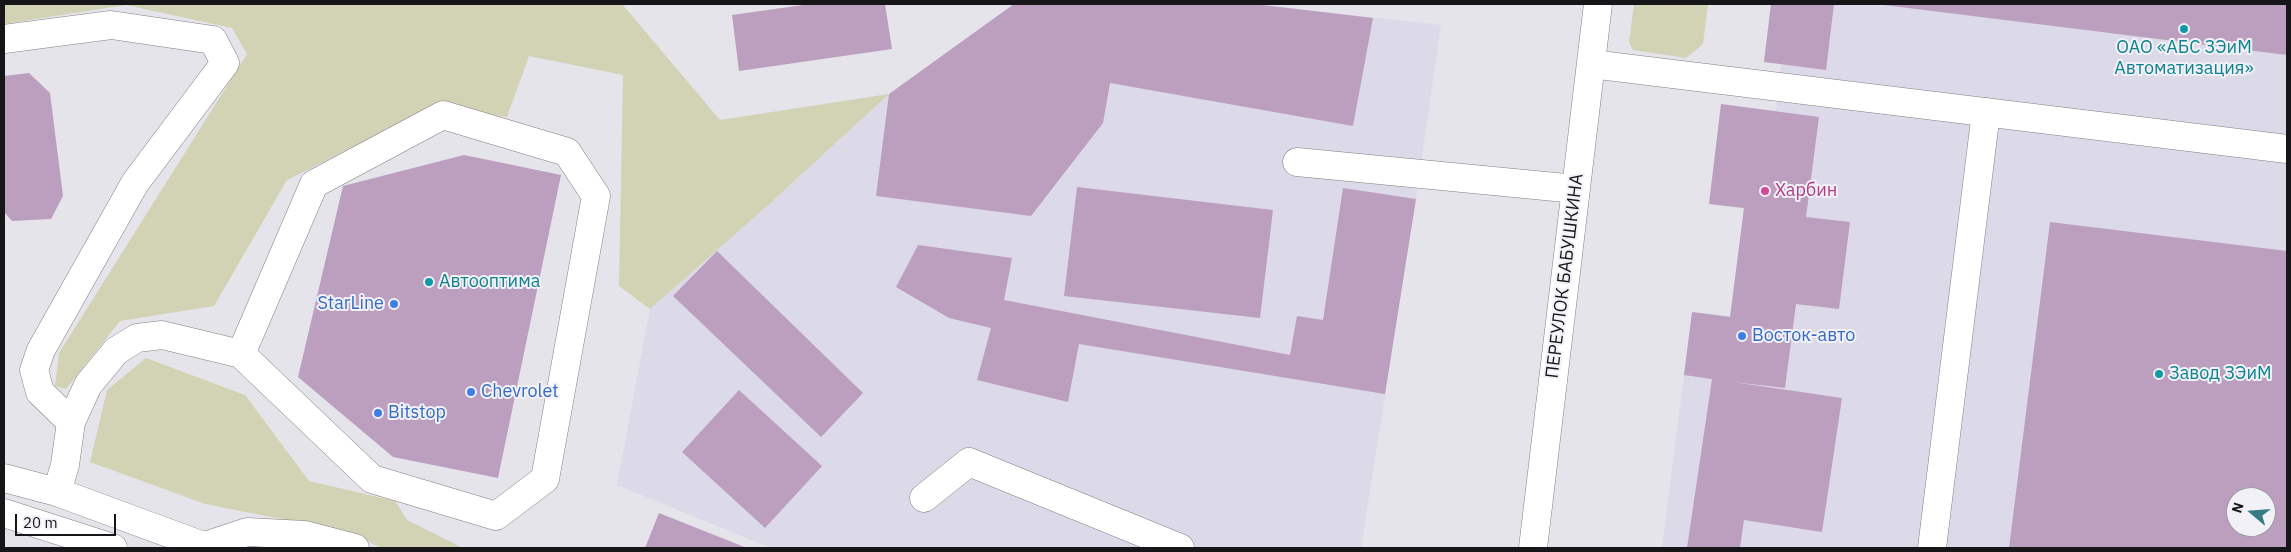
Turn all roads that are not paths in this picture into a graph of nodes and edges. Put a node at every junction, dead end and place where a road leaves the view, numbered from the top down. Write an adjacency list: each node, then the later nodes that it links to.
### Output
1 (1598, 4): 3 (main road, ПЕРЕУЛОК БАБУШКИНА)
2 (4, 39): 9 (main road)
3 (1591, 64): 4 (main road); 7 (main road, ПЕРЕУЛОК БАБУШКИНА)
4 (1986, 112): 5 (main road); 19 (main road)
5 (2287, 149)
6 (1297, 162): 7 (main road)
7 (1576, 189): 18 (main road, ПЕРЕУЛОК БАБУШКИНА)
8 (241, 354): 8 (main road); 9 (main road)
9 (71, 422): 11 (main road)
10 (4, 478): 11 (main road)
11 (58, 492): 14 (main road)
12 (924, 498): 17 (main road)
13 (4, 513): 15 (main road)
14 (207, 547): 16 (main road)
15 (113, 548)
16 (355, 548)
17 (1180, 548)
18 (1533, 548)
19 (1932, 548)

